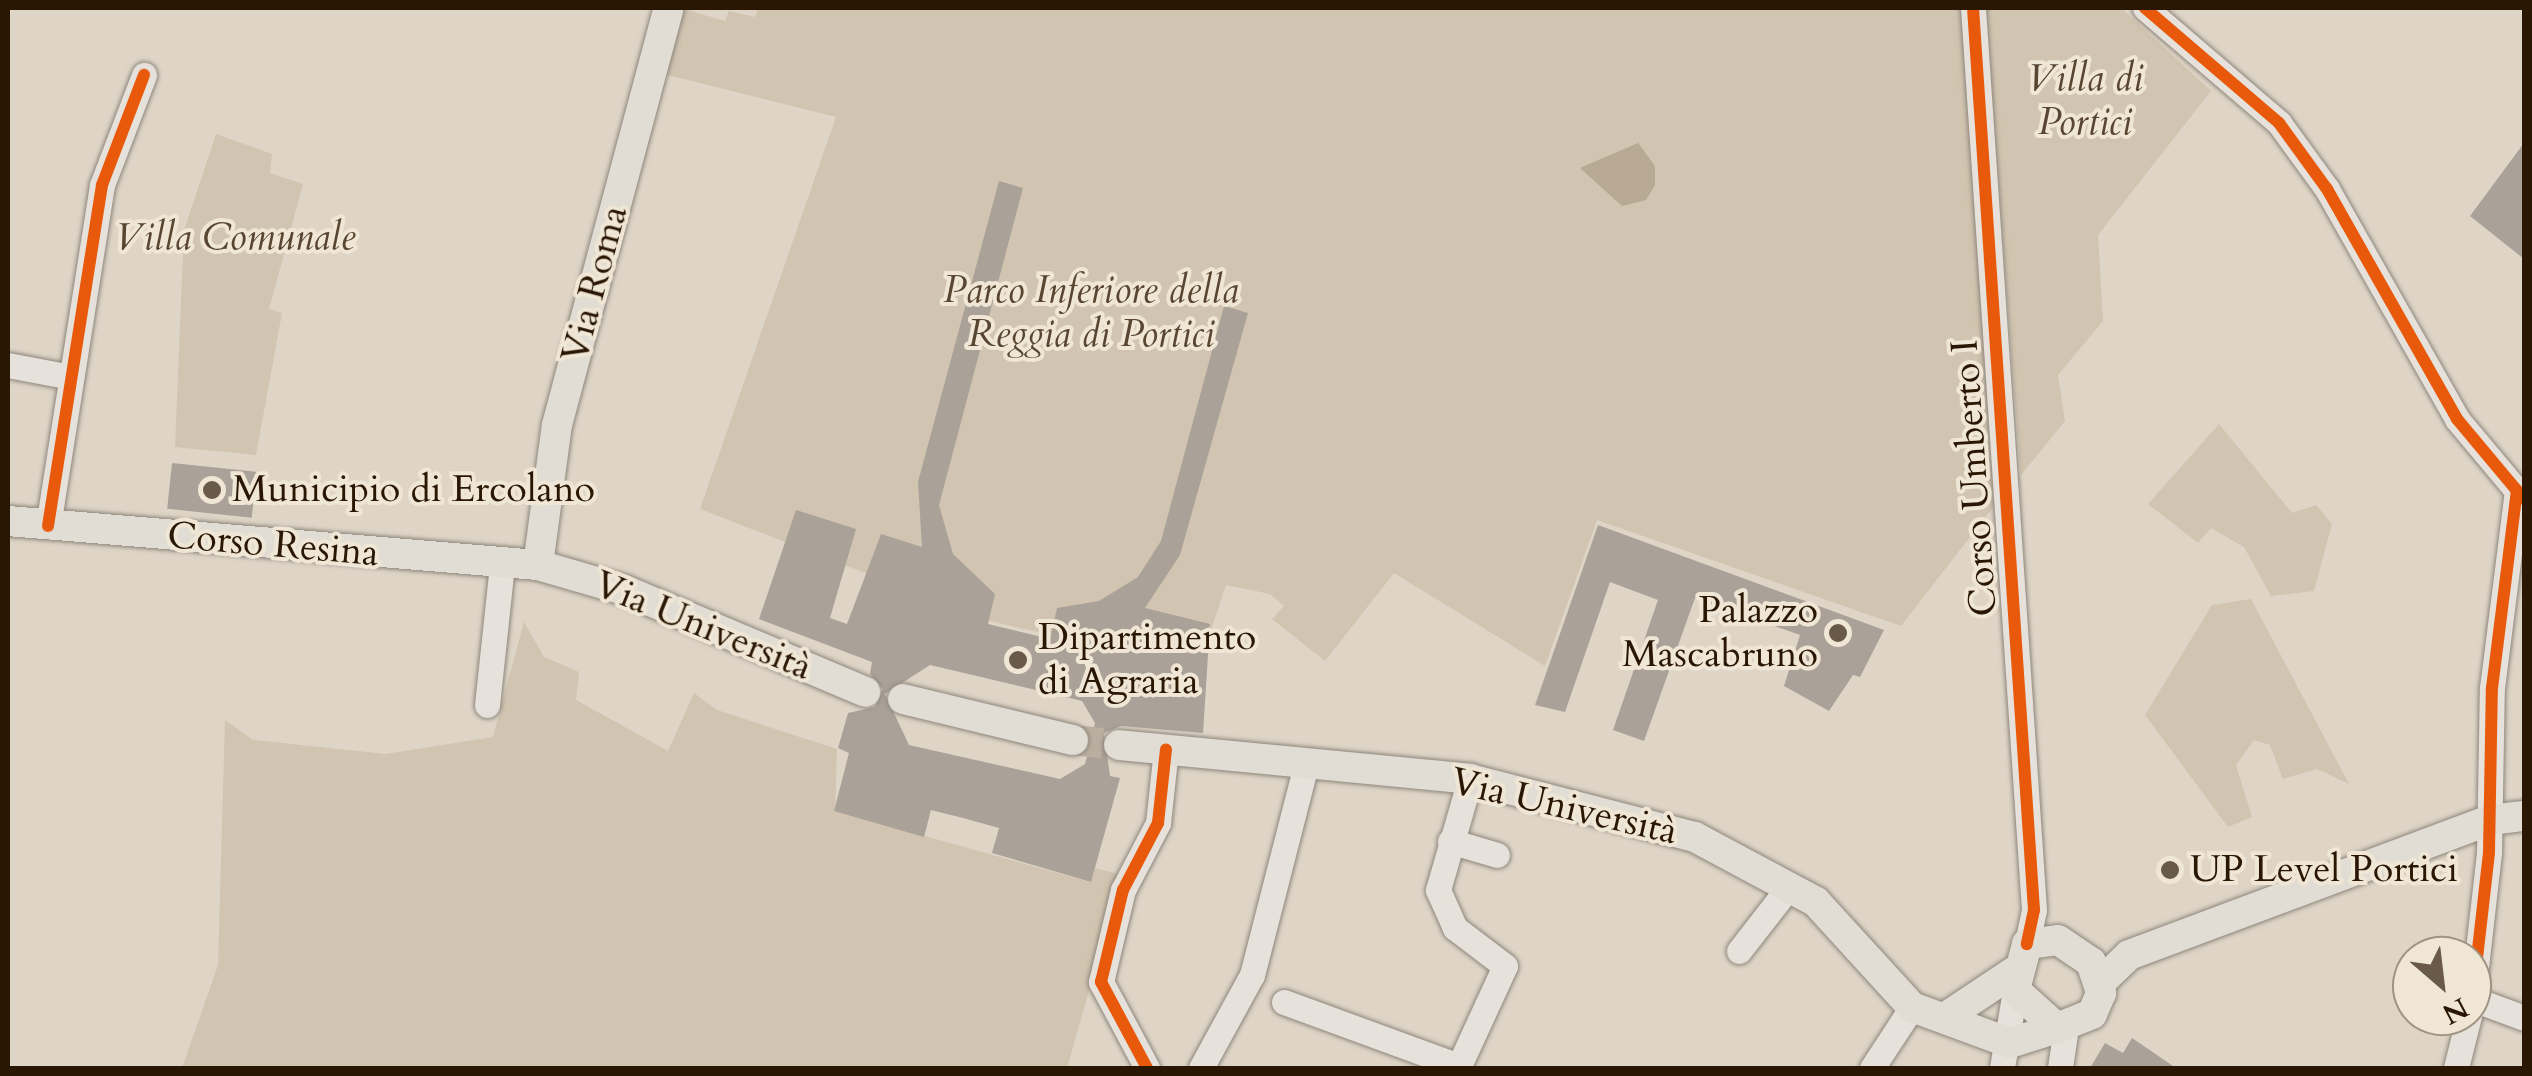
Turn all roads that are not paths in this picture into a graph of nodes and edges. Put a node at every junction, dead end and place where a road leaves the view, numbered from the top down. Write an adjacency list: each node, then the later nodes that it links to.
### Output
1 (670, 8): 11 (main road, Via Roma)
2 (1973, 8): 29 (street, Corso Umberto I)
3 (2145, 8): 7 (street)
4 (144, 75): 6 (street)
5 (8, 365): 6 (street)
6 (71, 377): 9 (street)
7 (2521, 495): 21 (street)
8 (8, 521): 9 (main road, Corso Resina)
9 (48, 526): 10 (main road, Corso Resina)
10 (502, 565): 11 (main road, Corso Resina); 14 (street)
11 (538, 565): 12 (main road, Via Università)
12 (865, 692)
13 (903, 699): 15 (main road)
14 (487, 705)
15 (1073, 740)
16 (1119, 745): 17 (main road, Via Università)
17 (1166, 748): 18 (main road, Via Università); 40 (street)
18 (1306, 764): 19 (main road, Via Università); 41 (street)
19 (1470, 779): 22 (street); 24 (main road, Via Università)
20 (2524, 816): 21 (main road)
21 (2490, 820): 25 (street); 28 (main road)
22 (1450, 840): 23 (street); 39 (street)
23 (1496, 855)
24 (1788, 888): 26 (street); 32 (main road, Via Università)
25 (2478, 936)
26 (1739, 951)
27 (2085, 955): 28 (main road); 29 (main road); 30 (main road)
28 (2129, 956): 30 (main road)
29 (2027, 961): 34 (main road); 36 (main road); 38 (street, Corso Umberto I)
30 (2100, 983): 36 (main road)
31 (1284, 1002): 39 (street)
32 (1912, 1006): 34 (main road); 42 (street)
33 (2492, 1007): 35 (street)
34 (1949, 1015): 38 (main road)
35 (2524, 1018)
36 (2062, 1028): 38 (main road); 43 (street)
37 (2464, 1036): 44 (street)
38 (2006, 1056)
39 (1458, 1067)
40 (1147, 1068)
41 (1201, 1068)
42 (1872, 1068)
43 (2060, 1068)
44 (2456, 1068)

